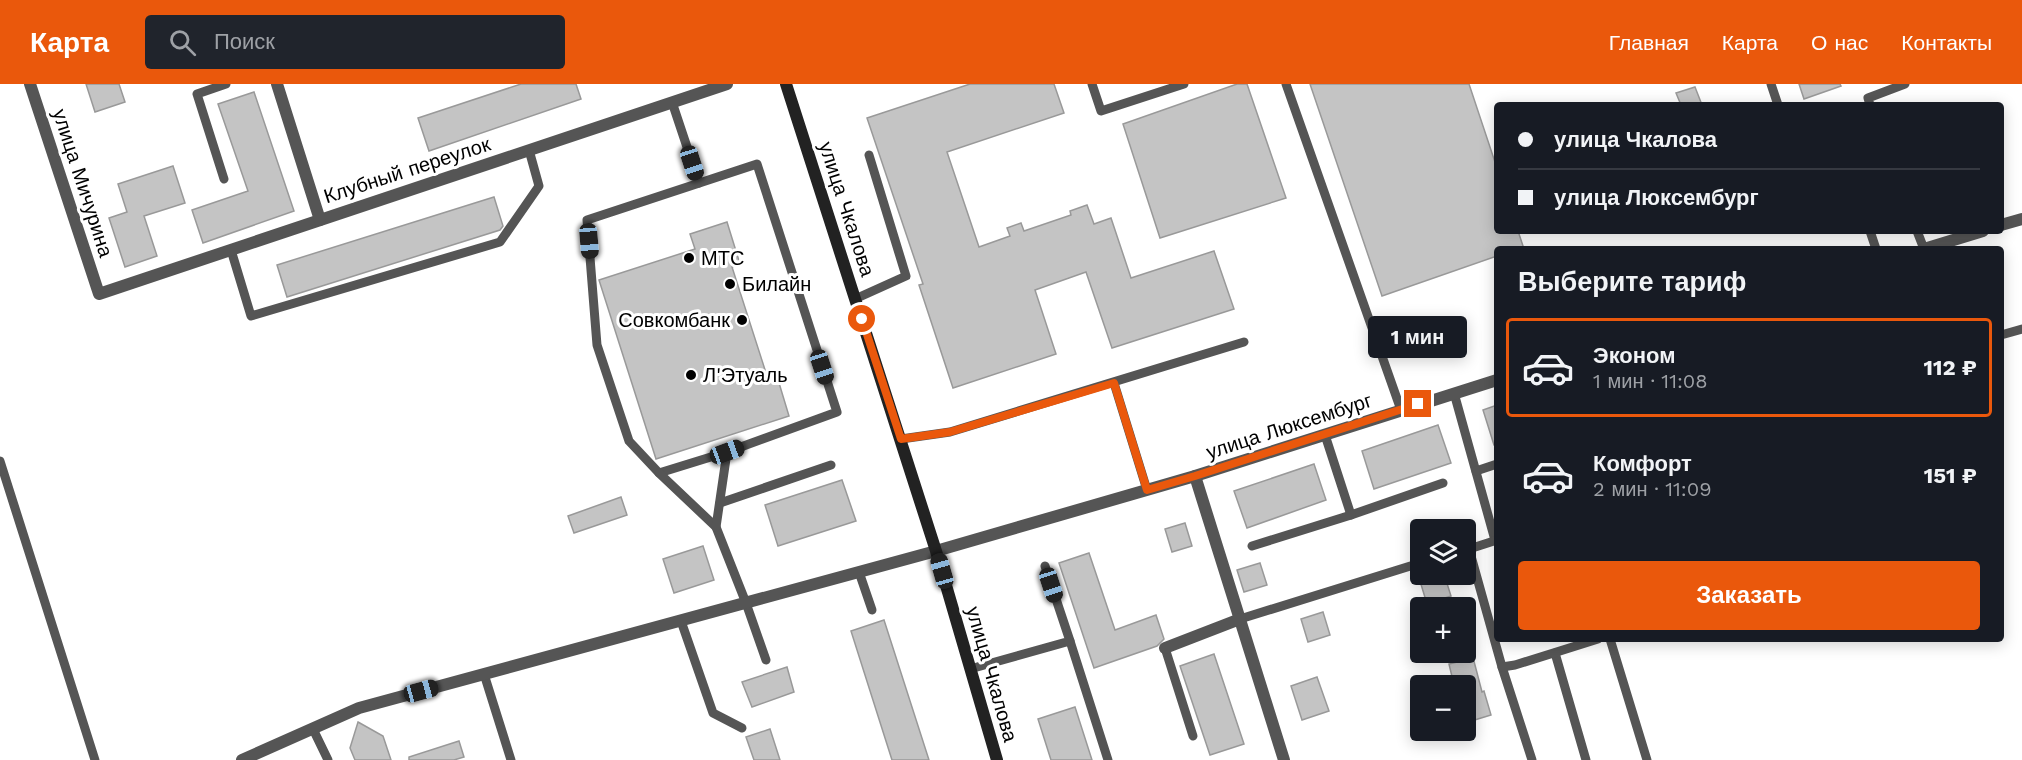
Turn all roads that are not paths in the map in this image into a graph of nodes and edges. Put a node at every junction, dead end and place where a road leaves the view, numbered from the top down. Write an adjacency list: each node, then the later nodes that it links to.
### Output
1 (30, 84): 24 (street, улица Мичурина)
2 (226, 84): 16 (lane)
3 (277, 84): 19 (street)
4 (727, 84): 11 (street, Клубный переулок)
5 (786, 84): 25 (street, улица Чкалова)
6 (1092, 84): 7 (lane)
7 (1184, 84)
8 (1286, 84): 32 (lane)
9 (1771, 84): 12 (lane)
10 (1905, 84): 13 (lane)
11 (672, 102): 14 (street, Клубный переулок); 17 (lane)
12 (1777, 102)
13 (1869, 102)
14 (529, 150): 19 (street, Клубный переулок); 23 (lane)
15 (869, 155): 25 (lane)
16 (224, 179)
17 (699, 183): 35 (lane); 40 (lane)
18 (2022, 219): 20 (street)
19 (320, 220): 23 (street, Клубный переулок)
20 (2004, 224)
21 (1973, 234): 22 (street)
22 (1934, 246)
23 (231, 249): 24 (street, Клубный переулок)
24 (99, 294)
25 (855, 299): 34 (street, улица Чкалова)
26 (2022, 329): 27 (lane)
27 (2004, 334)
28 (1244, 342): 30 (lane)
29 (1494, 381): 31 (street, улица Люксембург)
30 (1114, 383): 34 (lane); 43 (lane)
31 (1454, 393): 32 (street, улица Люксембург); 39 (lane)
32 (1401, 410): 33 (street, улица Люксембург)
33 (1324, 435): 41 (street, улица Люксембург); 45 (lane)
34 (901, 439): 51 (street, улица Чкалова)
35 (727, 452): 40 (lane); 44 (lane)
36 (0, 461): 74 (lane)
37 (831, 465): 44 (lane)
38 (1494, 465): 39 (lane)
39 (1476, 471): 47 (lane)
40 (659, 473): 46 (lane)
41 (1195, 476): 43 (street, улица Люксембург); 58 (street, улица Люксембург)
42 (1443, 483): 45 (lane)
43 (1147, 490): 51 (street, улица Люксембург)
44 (720, 503): 46 (lane)
45 (1351, 515): 49 (lane)
46 (716, 526): 56 (lane)
47 (1494, 533)
48 (1494, 541): 50 (lane)
49 (1252, 546)
50 (1476, 546)
51 (936, 551): 54 (street, улица Люксембург); 69 (street, улица Чкалова)
52 (1045, 566): 61 (lane)
53 (1410, 566): 58 (lane)
54 (859, 572): 56 (street, улица Люксембург); 57 (lane)
55 (1476, 579): 60 (lane)
56 (746, 603): 59 (street, улица Люксембург); 67 (lane)
57 (873, 610)
58 (1240, 619): 65 (street); 80 (street, улица Люксембург)
59 (681, 621): 70 (street, улица Люксембург); 71 (lane)
60 (1494, 640)
61 (1070, 641): 69 (lane); 79 (lane)
62 (1495, 642): 68 (lane)
63 (1588, 642): 66 (lane)
64 (1611, 642): 83 (lane)
65 (1165, 648): 73 (lane)
66 (1555, 652): 68 (lane); 82 (lane)
67 (766, 660)
68 (1502, 667): 81 (lane)
69 (970, 669): 78 (street, улица Чкалова)
70 (484, 674): 72 (street, улица Люксембург); 77 (lane)
71 (742, 728)
72 (313, 729): 75 (street, улица Люксембург); 76 (lane)
73 (1193, 736)
74 (95, 760)
75 (242, 760)
76 (328, 760)
77 (511, 760)
78 (997, 760)
79 (1108, 760)
80 (1284, 760)
81 (1532, 760)
82 (1586, 760)
83 (1647, 760)

